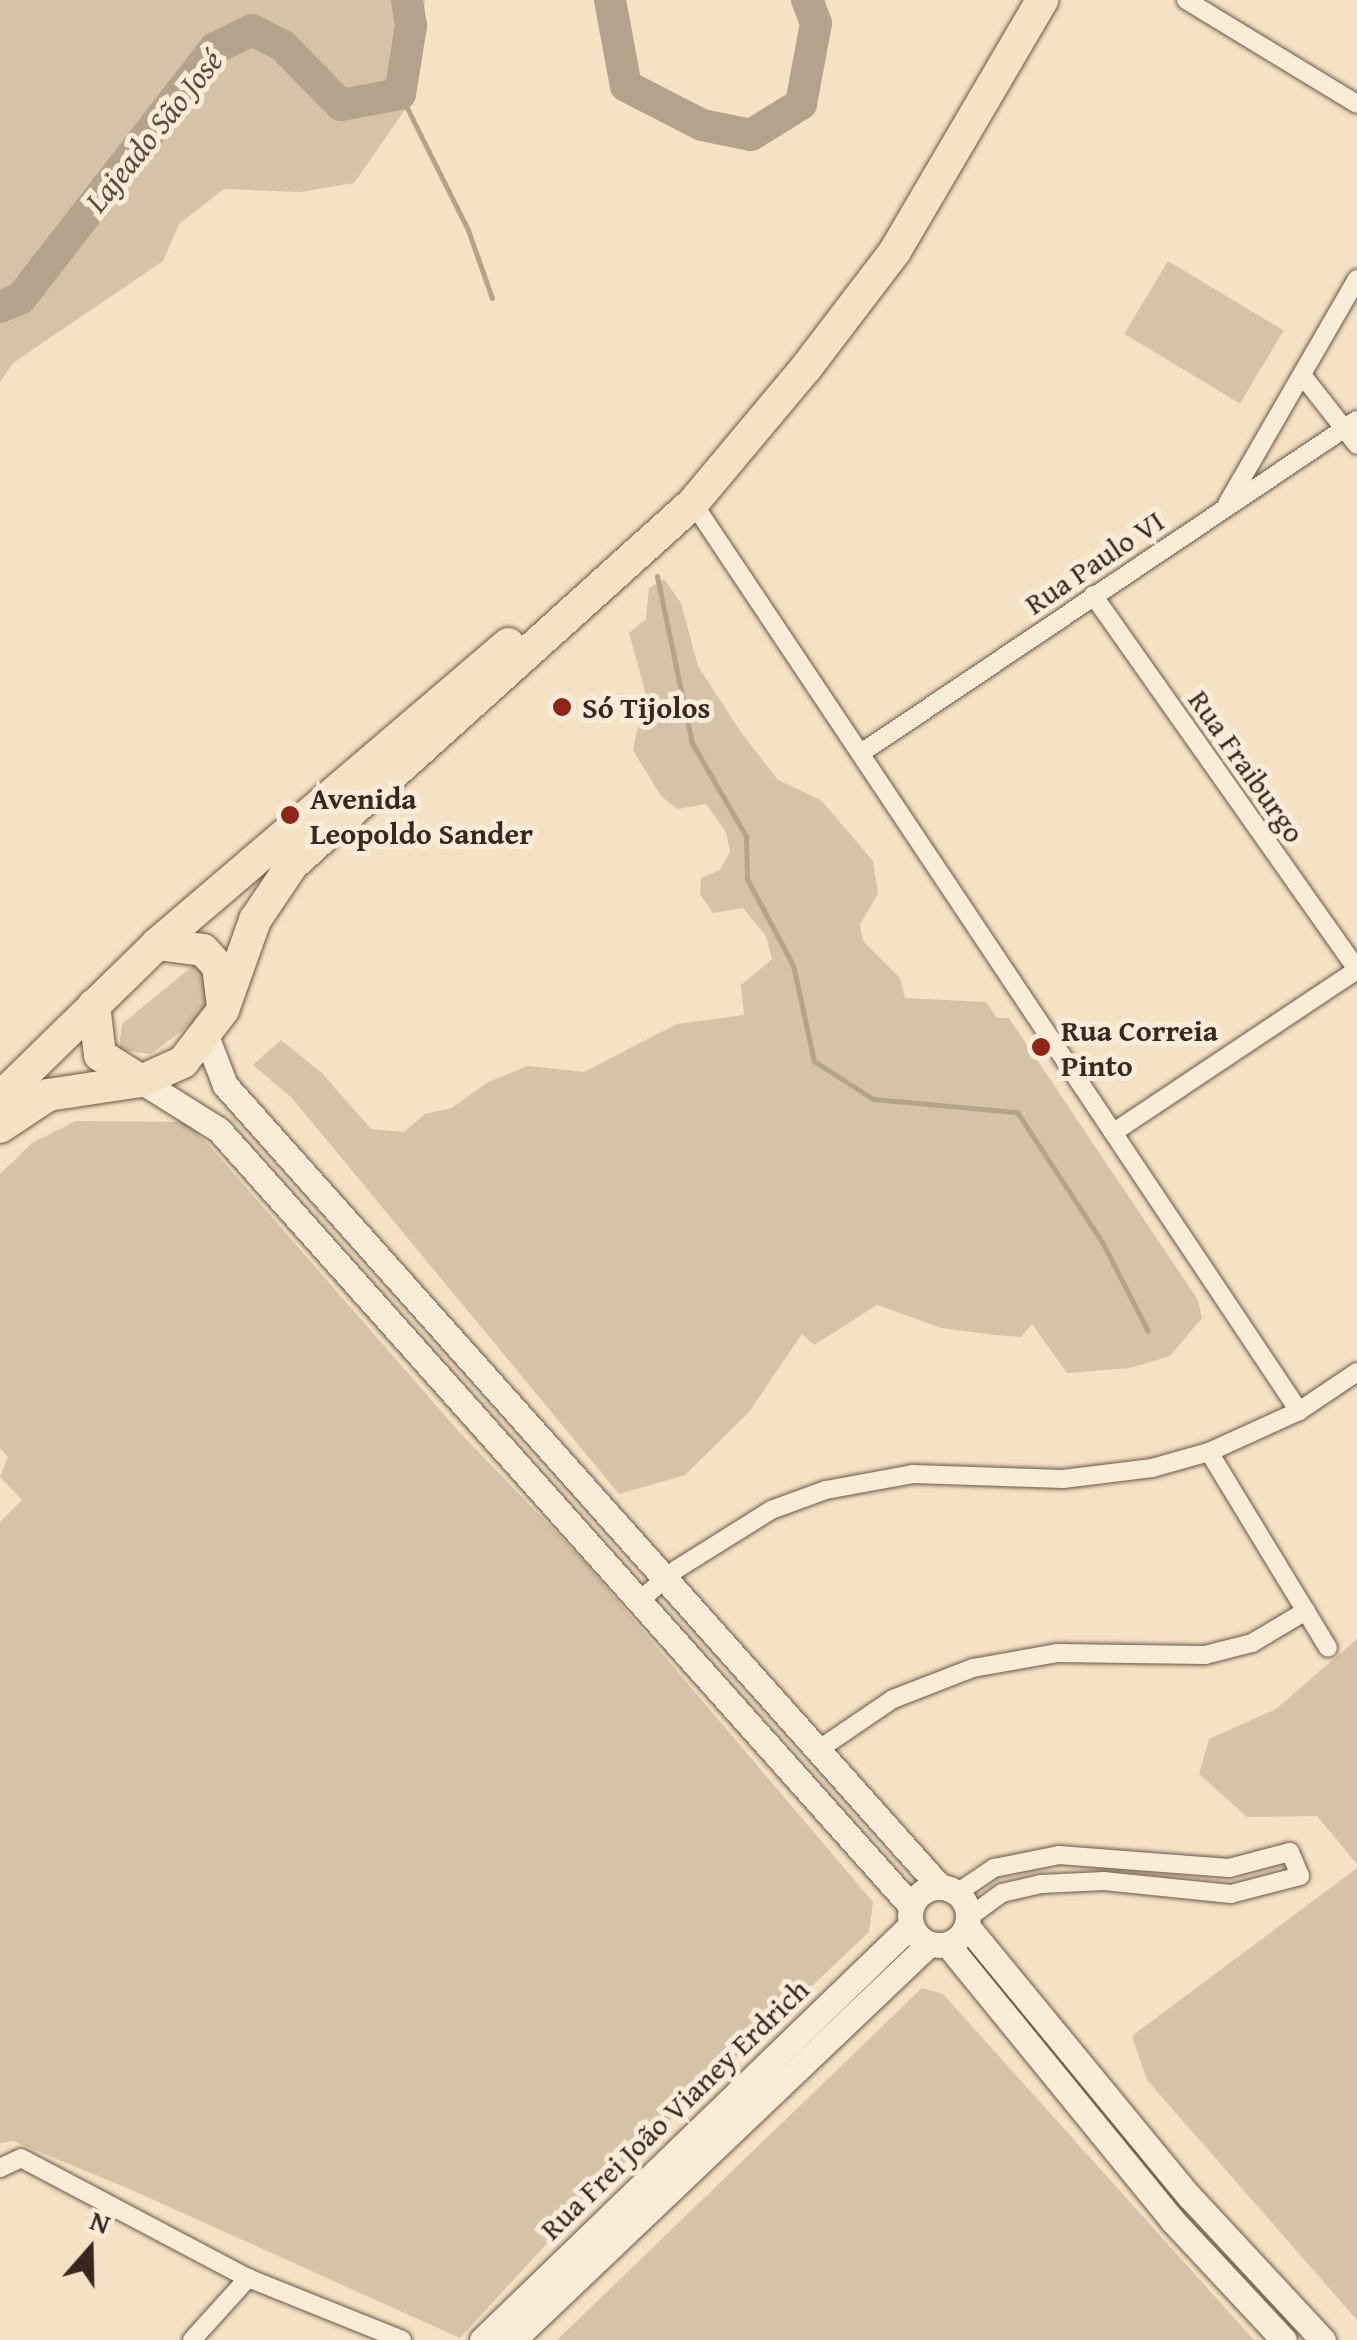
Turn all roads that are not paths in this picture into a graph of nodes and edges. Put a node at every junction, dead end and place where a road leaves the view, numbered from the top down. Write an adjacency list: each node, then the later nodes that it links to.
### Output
1 (1022, 0): 13 (highway)
2 (1042, 0): 9 (highway)
3 (1186, 0): 4 (street)
4 (1357, 104)
5 (1357, 279): 6 (street)
6 (1302, 375): 7 (street); 10 (street)
7 (1351, 424): 8 (street); 10 (street, Rua Paulo VI)
8 (1357, 445)
9 (693, 503): 12 (street); 16 (highway)
10 (1224, 508): 11 (street, Rua Paulo VI)
11 (1093, 595): 12 (street, Rua Paulo VI); 14 (street, Rua Fraiburgo)
12 (864, 751): 20 (street)
13 (157, 944): 15 (highway); 16 (highway)
14 (1357, 969): 20 (street)
15 (94, 1005): 17 (highway); 18 (highway)
16 (214, 1023): 17 (highway); 24 (street)
17 (141, 1082): 19 (highway); 25 (street)
18 (0, 1098)
19 (0, 1127)
20 (1114, 1132): 22 (street)
21 (1357, 1372): 22 (street)
22 (1299, 1411): 23 (street)
23 (1209, 1452): 24 (street); 26 (street)
24 (663, 1580): 25 (street); 28 (street)
25 (640, 1600): 30 (street)
26 (1306, 1611): 27 (street); 28 (street)
27 (1328, 1648)
28 (815, 1752): 29 (street)
29 (949, 1890): 30 (street, Rua Frei João Vianey Erdrich); 31 (street); 31 (street)
30 (911, 1916): 32 (street); 37 (street, Rua Frei João Vianey Erdrich)
31 (968, 1922): 32 (street, Rua Frei João Vianey Erdrich); 40 (street)
32 (938, 1944): 38 (street, Rua Frei João Vianey Erdrich); 39 (street)
33 (0, 2168): 34 (street)
34 (248, 2278): 35 (street); 36 (street)
35 (192, 2340)
36 (402, 2340)
37 (482, 2340)
38 (514, 2340)
39 (1284, 2340)
40 (1323, 2340)

